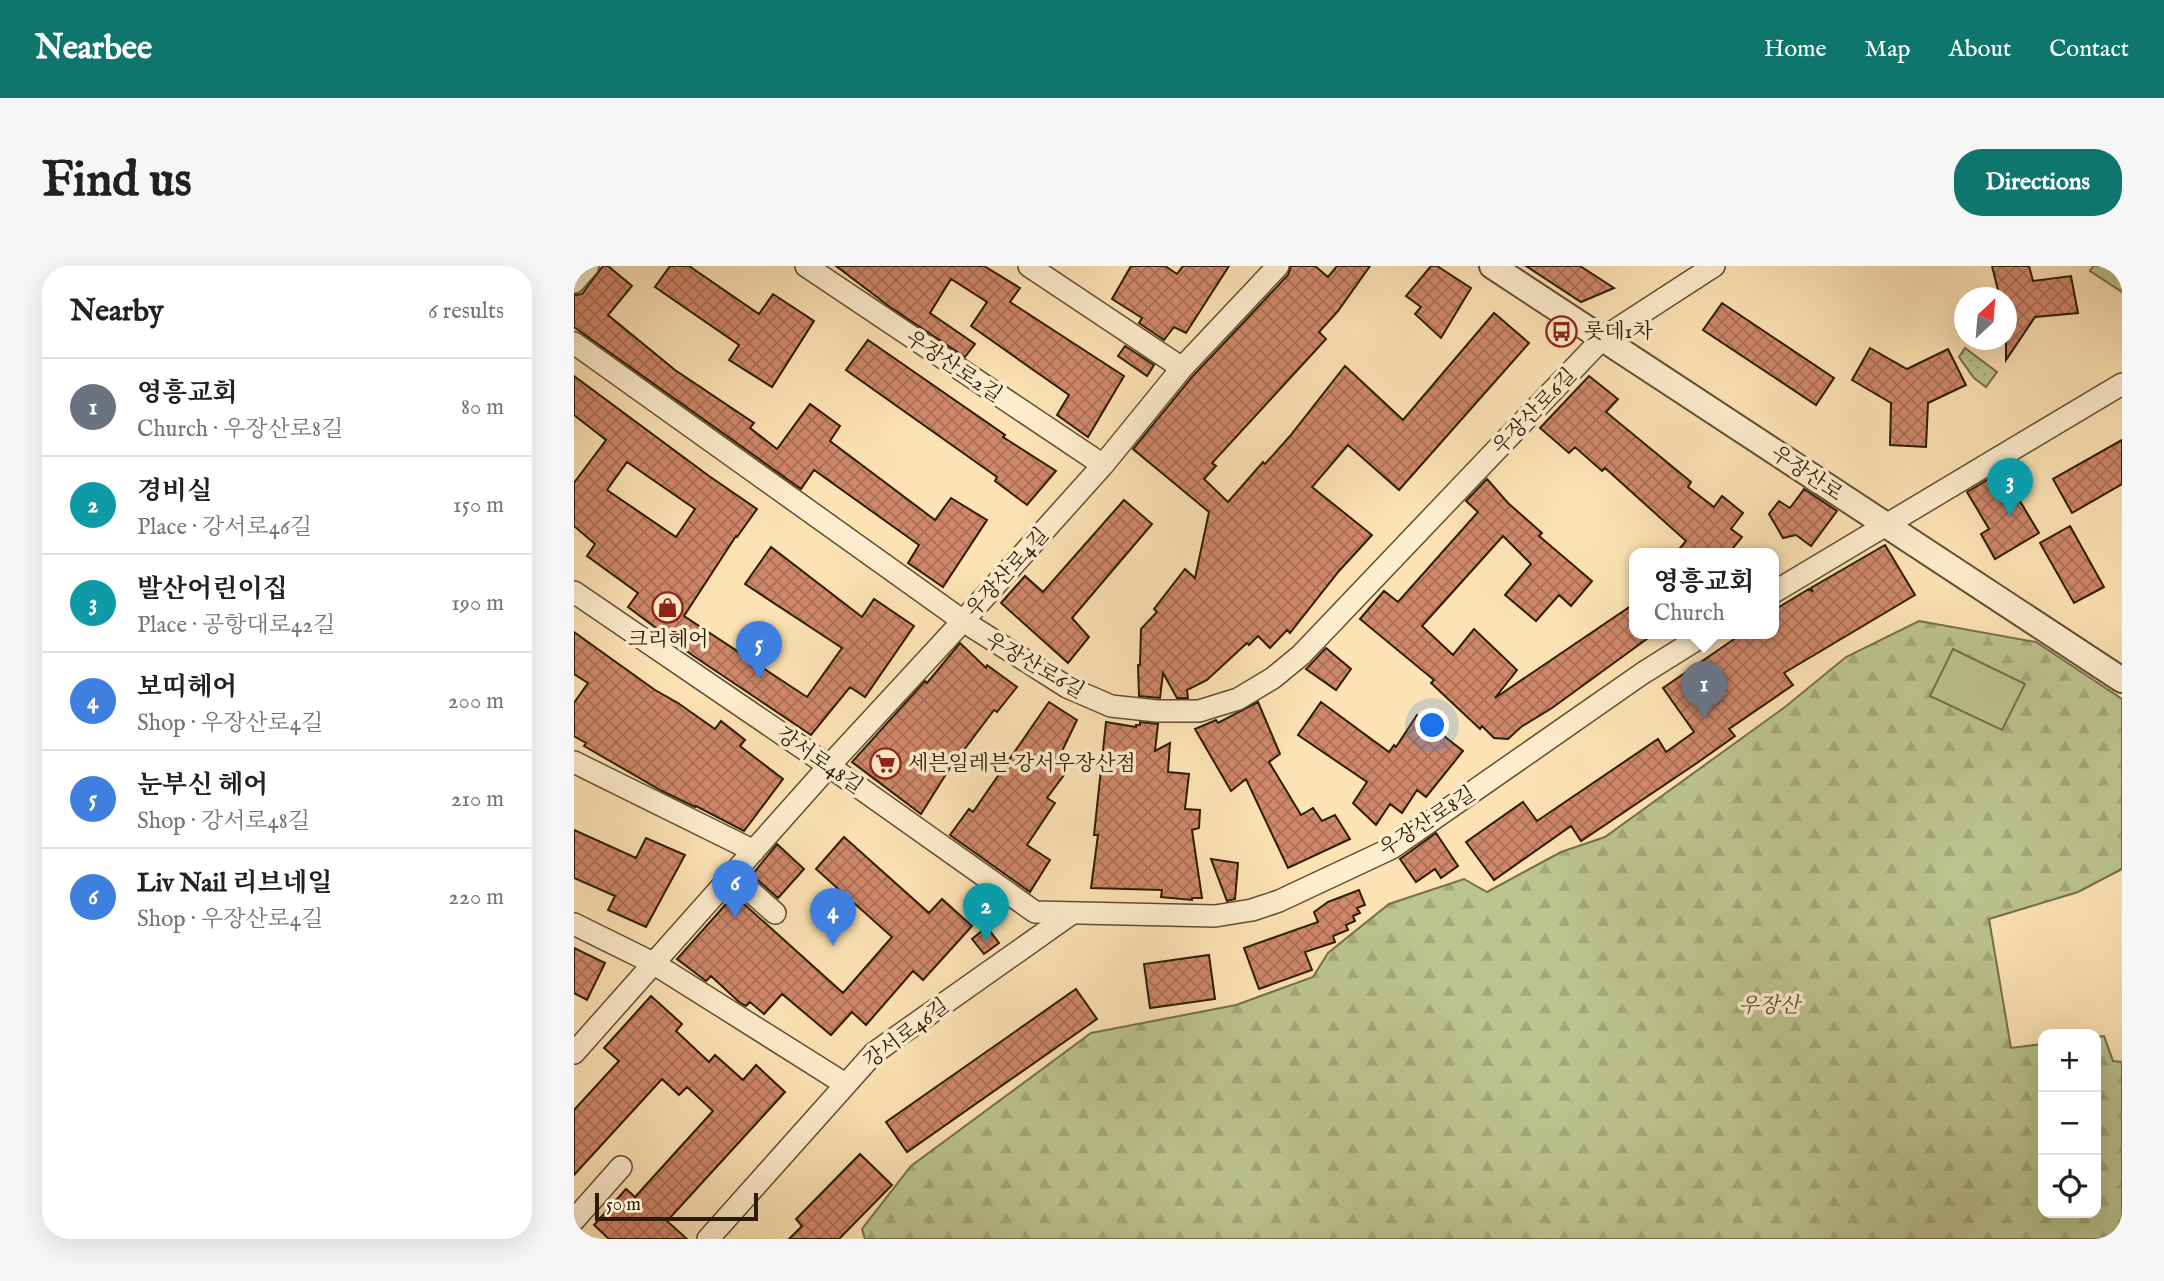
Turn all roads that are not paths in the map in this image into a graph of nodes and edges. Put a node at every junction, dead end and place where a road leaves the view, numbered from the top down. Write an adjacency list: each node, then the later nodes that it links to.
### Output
1 (588, 266): 7 (street)
2 (806, 266): 12 (street, 우장산로2길)
3 (1030, 266): 10 (street)
4 (1278, 266): 10 (street, 우장산로4길)
5 (1492, 266): 8 (street, 우장산로)
6 (1714, 266): 8 (street, 우장산로6길)
7 (574, 282)
8 (1603, 338): 13 (street, 우장산로); 16 (street, 우장산로6길)
9 (574, 343): 16 (street, 우장산로6길)
10 (1182, 368): 12 (street, 우장산로4길)
11 (2122, 384): 13 (street)
12 (1103, 465): 16 (street, 우장산로4길)
13 (1885, 525): 14 (street); 18 (street, 우장산로)
14 (1779, 589)
15 (574, 592): 20 (street, 강서로48길)
16 (963, 621): 20 (street, 우장산로4길)
17 (1697, 639): 24 (street, 우장산로8길)
18 (2122, 680)
19 (574, 762): 21 (street)
20 (829, 766): 21 (street, 우장산로4길); 24 (street, 강서로48길)
21 (754, 851): 22 (street, 우장산로4길)
22 (732, 875): 23 (street); 26 (street, 우장산로4길)
23 (775, 913)
24 (1071, 914): 28 (street, 강서로46길)
25 (574, 924): 26 (street)
26 (653, 963): 27 (street, 우장산로4길); 28 (street)
27 (574, 1052)
28 (845, 1084): 31 (street, 강서로46길)
29 (621, 1167): 30 (street)
30 (574, 1220)
31 (708, 1239)

